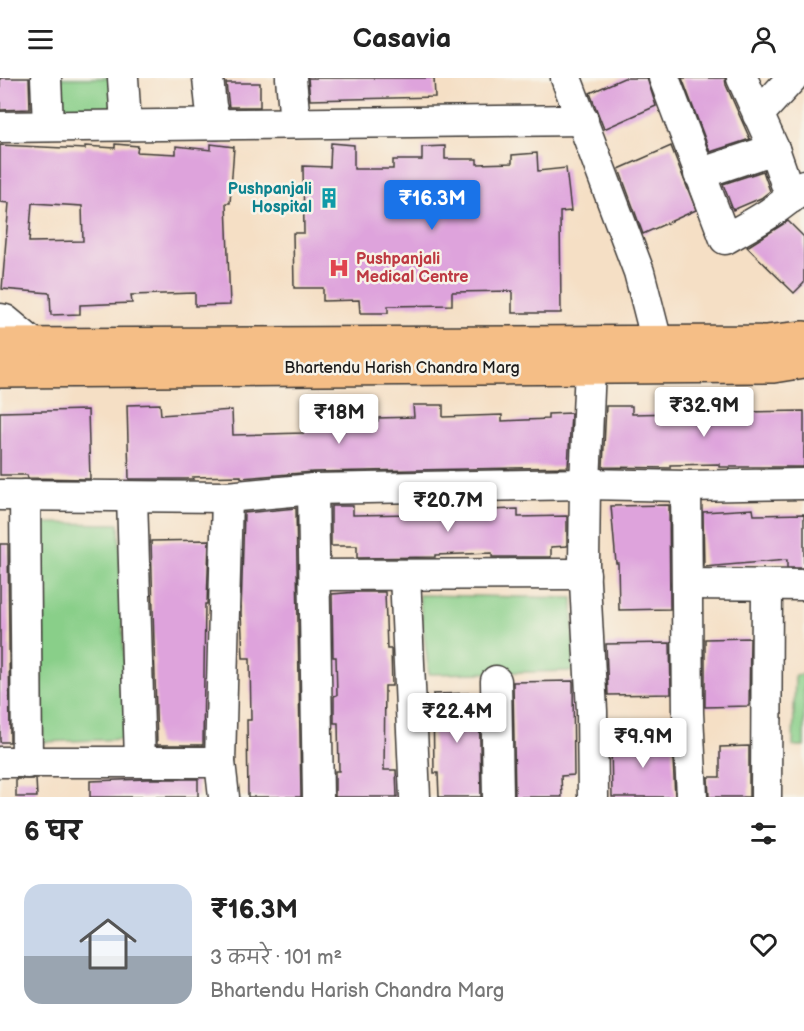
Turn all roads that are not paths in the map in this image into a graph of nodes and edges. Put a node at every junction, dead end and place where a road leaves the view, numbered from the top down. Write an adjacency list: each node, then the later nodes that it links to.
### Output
1 (46, 78): 14 (street)
2 (123, 78): 12 (street)
3 (208, 78): 13 (street)
4 (291, 78): 11 (street)
5 (566, 78): 10 (street)
6 (664, 78): 17 (street)
7 (742, 78): 9 (street)
8 (792, 78): 9 (street)
9 (758, 115): 16 (street)
10 (583, 120): 11 (street); 21 (street)
11 (295, 123): 13 (street)
12 (126, 124): 13 (street); 14 (street)
13 (216, 124)
14 (48, 126): 15 (street)
15 (0, 127)
16 (774, 148): 17 (street); 18 (street)
17 (699, 174): 18 (street)
18 (798, 191)
19 (0, 319): 23 (street)
20 (804, 338): 21 (main road, Bhartendu Harish Chandra Marg)
21 (657, 342): 23 (main road, Bhartendu Harish Chandra Marg)
22 (0, 345): 23 (main road, Bhartendu Harish Chandra Marg)
23 (35, 345)
24 (804, 361): 25 (main road, Bhartendu Harish Chandra Marg)
25 (590, 367): 26 (main road, Bhartendu Harish Chandra Marg); 27 (street)
26 (0, 371)
27 (585, 484): 29 (street); 30 (street); 34 (street)
28 (804, 484): 29 (street)
29 (686, 486): 37 (street)
30 (313, 489): 33 (street); 35 (street)
31 (13, 495): 32 (street); 42 (street)
32 (132, 497): 33 (street); 41 (street)
33 (227, 497): 43 (street)
34 (585, 574): 36 (street); 48 (street)
35 (315, 575): 36 (street); 45 (street)
36 (405, 575): 46 (street)
37 (687, 585): 38 (street); 49 (street)
38 (767, 585): 39 (street); 50 (street)
39 (804, 585)
40 (496, 681): 47 (street)
41 (140, 761): 42 (street); 43 (street)
42 (14, 762)
43 (220, 762): 44 (street)
44 (224, 797)
45 (318, 797)
46 (415, 797)
47 (498, 797)
48 (593, 797)
49 (692, 797)
50 (766, 797)

